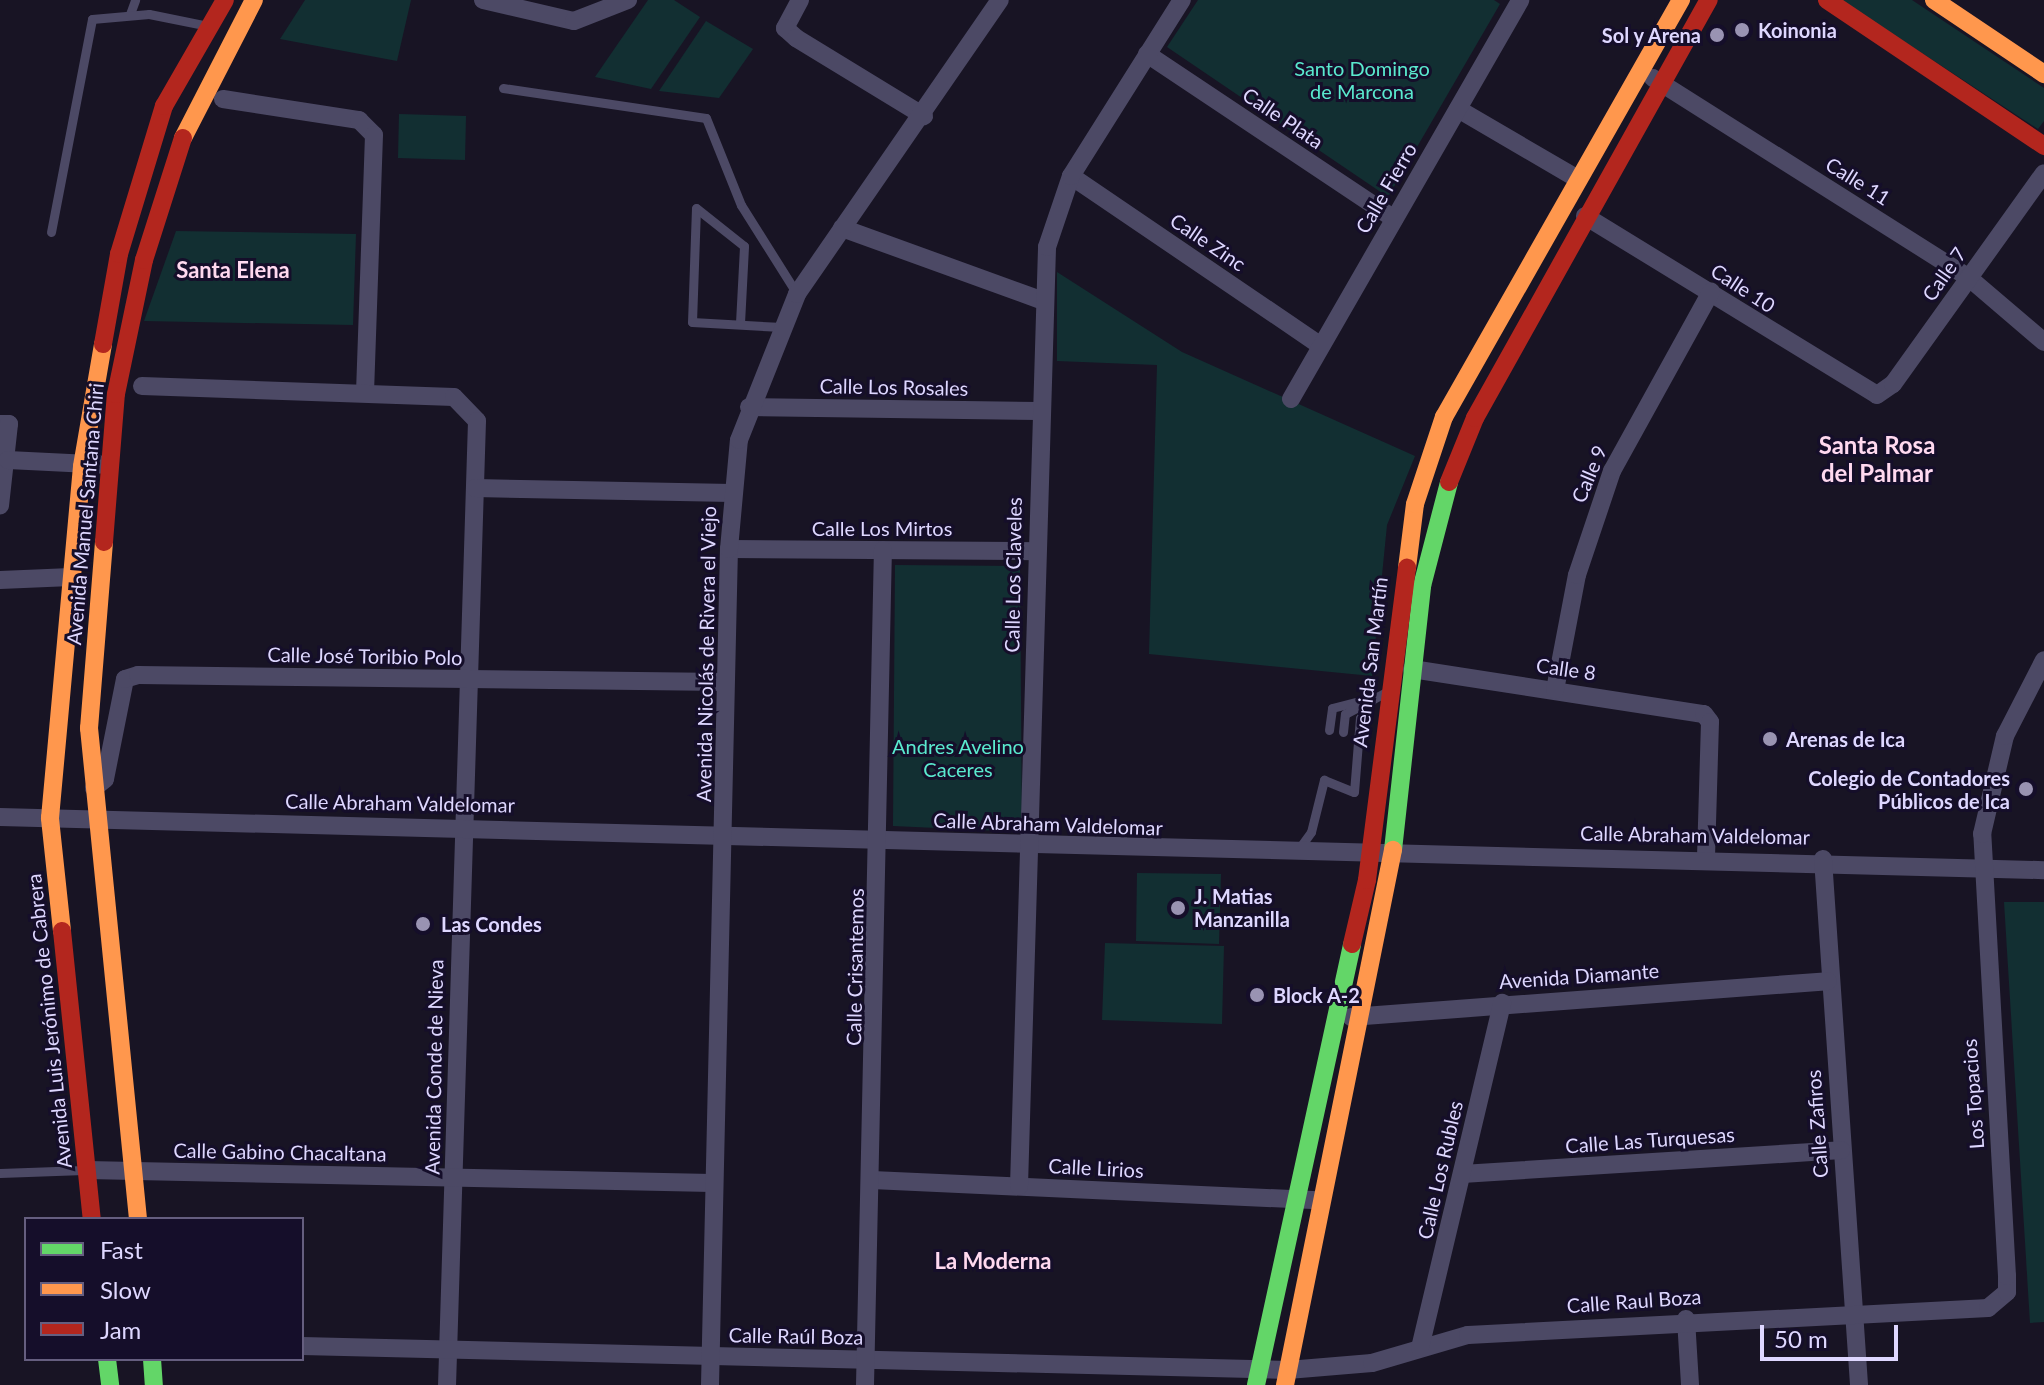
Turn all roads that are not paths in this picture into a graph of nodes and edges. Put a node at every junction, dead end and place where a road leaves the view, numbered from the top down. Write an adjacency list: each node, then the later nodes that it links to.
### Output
1 (135, 0): 14 (lane)
2 (225, 0): 15 (main road, Avenida Manuel Santana Chiri)
3 (254, 0): 48 (main road, Avenida Manuel Santana Chiri)
4 (483, 0): 5 (street)
5 (628, 0)
6 (800, 0): 23 (street)
7 (1000, 0): 23 (street, Avenida Nicolás de Rivera el Viejo)
8 (1182, 0): 16 (street, Calle Los Claveles)
9 (1520, 0): 22 (street, Calle Fierro)
10 (1681, 0): 17 (main road, Avenida San Martín)
11 (1709, 0): 19 (main road)
12 (1827, 0): 24 (main road)
13 (1934, 0): 18 (main road)
14 (130, 14): 15 (lane); 31 (lane)
15 (208, 26): 49 (main road, Avenida Manuel Santana Chiri)
16 (1147, 54): 26 (street, Calle Los Claveles); 29 (street, Calle Plata)
17 (1641, 69): 19 (street, Calle 11); 27 (main road, Avenida San Martín)
18 (2044, 74)
19 (1662, 83): 28 (main road); 32 (street, Calle 11)
20 (503, 88): 34 (lane)
21 (223, 99): 41 (street)
22 (1458, 109): 27 (street); 29 (street, Calle Fierro)
23 (924, 116): 30 (street, Avenida Nicolás de Rivera el Viejo)
24 (2044, 146)
25 (2044, 173): 32 (street, Calle 7)
26 (1071, 176): 35 (street, Calle Los Claveles); 39 (street, Calle Zinc)
27 (1578, 179): 63 (main road, Avenida San Martín)
28 (1585, 216): 33 (street, Calle 10); 59 (main road)
29 (1394, 219): 39 (street, Calle Fierro)
30 (842, 228): 34 (street, Avenida Nicolás de Rivera el Viejo); 35 (street)
31 (51, 232)
32 (1968, 277): 38 (street, Calle 11); 42 (street, Calle 7)
33 (1711, 292): 42 (street, Calle 10); 62 (street, Calle 9)
34 (797, 294): 37 (street, Avenida Nicolás de Rivera el Viejo)
35 (1044, 301): 45 (street, Calle Los Claveles)
36 (740, 323): 36 (lane); 37 (lane)
37 (782, 327): 44 (street, Avenida Nicolás de Rivera el Viejo)
38 (2044, 342)
39 (1320, 345): 43 (street, Calle Fierro)
40 (142, 386): 41 (street)
41 (365, 392): 50 (street, Avenida Conde de Nieva)
42 (1877, 395)
43 (1291, 399)
44 (749, 407): 45 (street, Calle Los Rosales); 51 (street, Avenida Nicolás de Rivera el Viejo)
45 (1039, 411): 55 (street, Calle Los Claveles)
46 (0, 424): 47 (street)
47 (8, 460): 49 (street); 52 (street)
48 (110, 465): 49 (street); 68 (main road, Avenida Manuel Santana Chiri)
49 (82, 466): 56 (main road, Avenida Manuel Santana Chiri)
50 (475, 488): 51 (street); 60 (street, Avenida Conde de Nieva)
51 (732, 493): 53 (street, Avenida Nicolás de Rivera el Viejo)
52 (0, 506)
53 (729, 549): 54 (street, Calle Los Mirtos); 61 (street, Avenida Nicolás de Rivera el Viejo)
54 (883, 550): 55 (street, Calle Los Mirtos); 76 (street, Calle Crisantemos)
55 (1036, 551): 77 (street, Calle Los Claveles)
56 (71, 577): 57 (street); 72 (main road, Avenida Manuel Santana Chiri)
57 (0, 580)
58 (2044, 660): 83 (street, Los Topacios)
59 (1412, 669): 62 (street, Calle 8); 80 (main road)
60 (466, 679): 61 (street, Calle José Toribio Polo); 68 (street, Calle José Toribio Polo); 74 (street, Avenida Conde de Nieva)
61 (725, 682): 75 (street, Avenida Nicolás de Rivera el Viejo)
62 (1555, 690): 81 (street, Calle 8)
63 (1380, 696): 64 (lane); 69 (lane); 70 (main road, Avenida San Martín)
64 (1360, 702): 65 (lane); 66 (lane)
65 (1329, 730)
66 (1343, 732)
67 (1339, 782): 69 (lane)
68 (92, 790): 73 (main road, Avenida Manuel Santana Chiri)
69 (1354, 792): 70 (lane); 78 (lane)
70 (1376, 800): 79 (main road, Avenida San Martín)
71 (0, 817): 72 (street, Calle Abraham Valdelomar)
72 (50, 818): 73 (street, Calle Abraham Valdelomar); 90 (main road, Avenida Luis Jerónimo de Cabrera)
73 (93, 819): 74 (street, Calle Abraham Valdelomar); 91 (main road)
74 (459, 826): 75 (street, Calle Abraham Valdelomar); 94 (street, Avenida Conde de Nieva)
75 (724, 834): 76 (street, Calle Abraham Valdelomar); 96 (street, Avenida Nicolás de Rivera el Viejo)
76 (881, 840): 77 (street, Calle Abraham Valdelomar); 95 (street, Calle Crisantemos)
77 (1031, 846): 78 (street, Calle Abraham Valdelomar); 97 (street, Calle Los Claveles)
78 (1296, 852): 79 (street, Calle Abraham Valdelomar)
79 (1371, 854): 80 (street, Calle Abraham Valdelomar); 88 (main road, Avenida San Martín)
80 (1393, 855): 81 (street, Calle Abraham Valdelomar); 87 (main road)
81 (1706, 856): 82 (street, Calle Abraham Valdelomar)
82 (1823, 859): 83 (street, Calle Abraham Valdelomar); 85 (street, Calle Zafiros)
83 (1981, 868): 84 (street, Calle Abraham Valdelomar); 102 (street, Los Topacios)
84 (2044, 870)
85 (1828, 981): 86 (street, Avenida Diamante); 89 (street, Calle Zafiros)
86 (1502, 1003): 87 (street, Avenida Diamante); 93 (street, Calle Los Rubles)
87 (1358, 1016): 88 (street, Avenida Diamante); 99 (main road)
88 (1333, 1019): 98 (main road, Avenida San Martín)
89 (1841, 1150): 93 (street, Calle Las Turquesas); 103 (street, Calle Zafiros)
90 (87, 1170): 91 (street, Calle Gabino Chacaltana); 92 (lane); 100 (main road, Avenida Luis Jerónimo de Cabrera)
91 (133, 1171): 94 (street, Calle Gabino Chacaltana); 101 (main road)
92 (0, 1173)
93 (1462, 1174): 106 (street, Calle Los Rubles)
94 (455, 1177): 96 (street, Calle Gabino Chacaltana); 107 (street, Avenida Conde de Nieva)
95 (872, 1180): 97 (street, Calle Lirios); 109 (street, Calle Crisantemos)
96 (712, 1183): 108 (street, Avenida Nicolás de Rivera el Viejo)
97 (1019, 1186): 98 (street, Calle Lirios)
98 (1291, 1199): 99 (street, Calle Lirios); 112 (main road, Avenida San Martín)
99 (1318, 1200): 113 (main road)
100 (92, 1217)
101 (138, 1217)
102 (1988, 1308): 103 (street, Calle Raul Boza)
103 (1854, 1314): 104 (street, Calle Raul Boza); 120 (street, Calle Zafiros)
104 (1686, 1319): 106 (street, Calle Raul Boza); 119 (street)
105 (304, 1346): 107 (street, Calle Raúl Boza)
106 (1420, 1348): 113 (street, Calle Raul Boza)
107 (449, 1350): 108 (street, Calle Raúl Boza); 116 (street, Avenida Conde de Nieva)
108 (711, 1356): 109 (street, Calle Raúl Boza); 117 (street, Avenida Nicolás de Rivera el Viejo)
109 (865, 1360): 112 (street, Calle Raúl Boza); 118 (street, Calle Crisantemos)
110 (107, 1361): 114 (main road)
111 (152, 1361): 115 (main road)
112 (1258, 1377): 113 (street, Calle Raúl Boza)
113 (1287, 1377)
114 (110, 1385)
115 (154, 1385)
116 (447, 1385)
117 (710, 1385)
118 (865, 1385)
119 (1690, 1385)
120 (1859, 1385)

